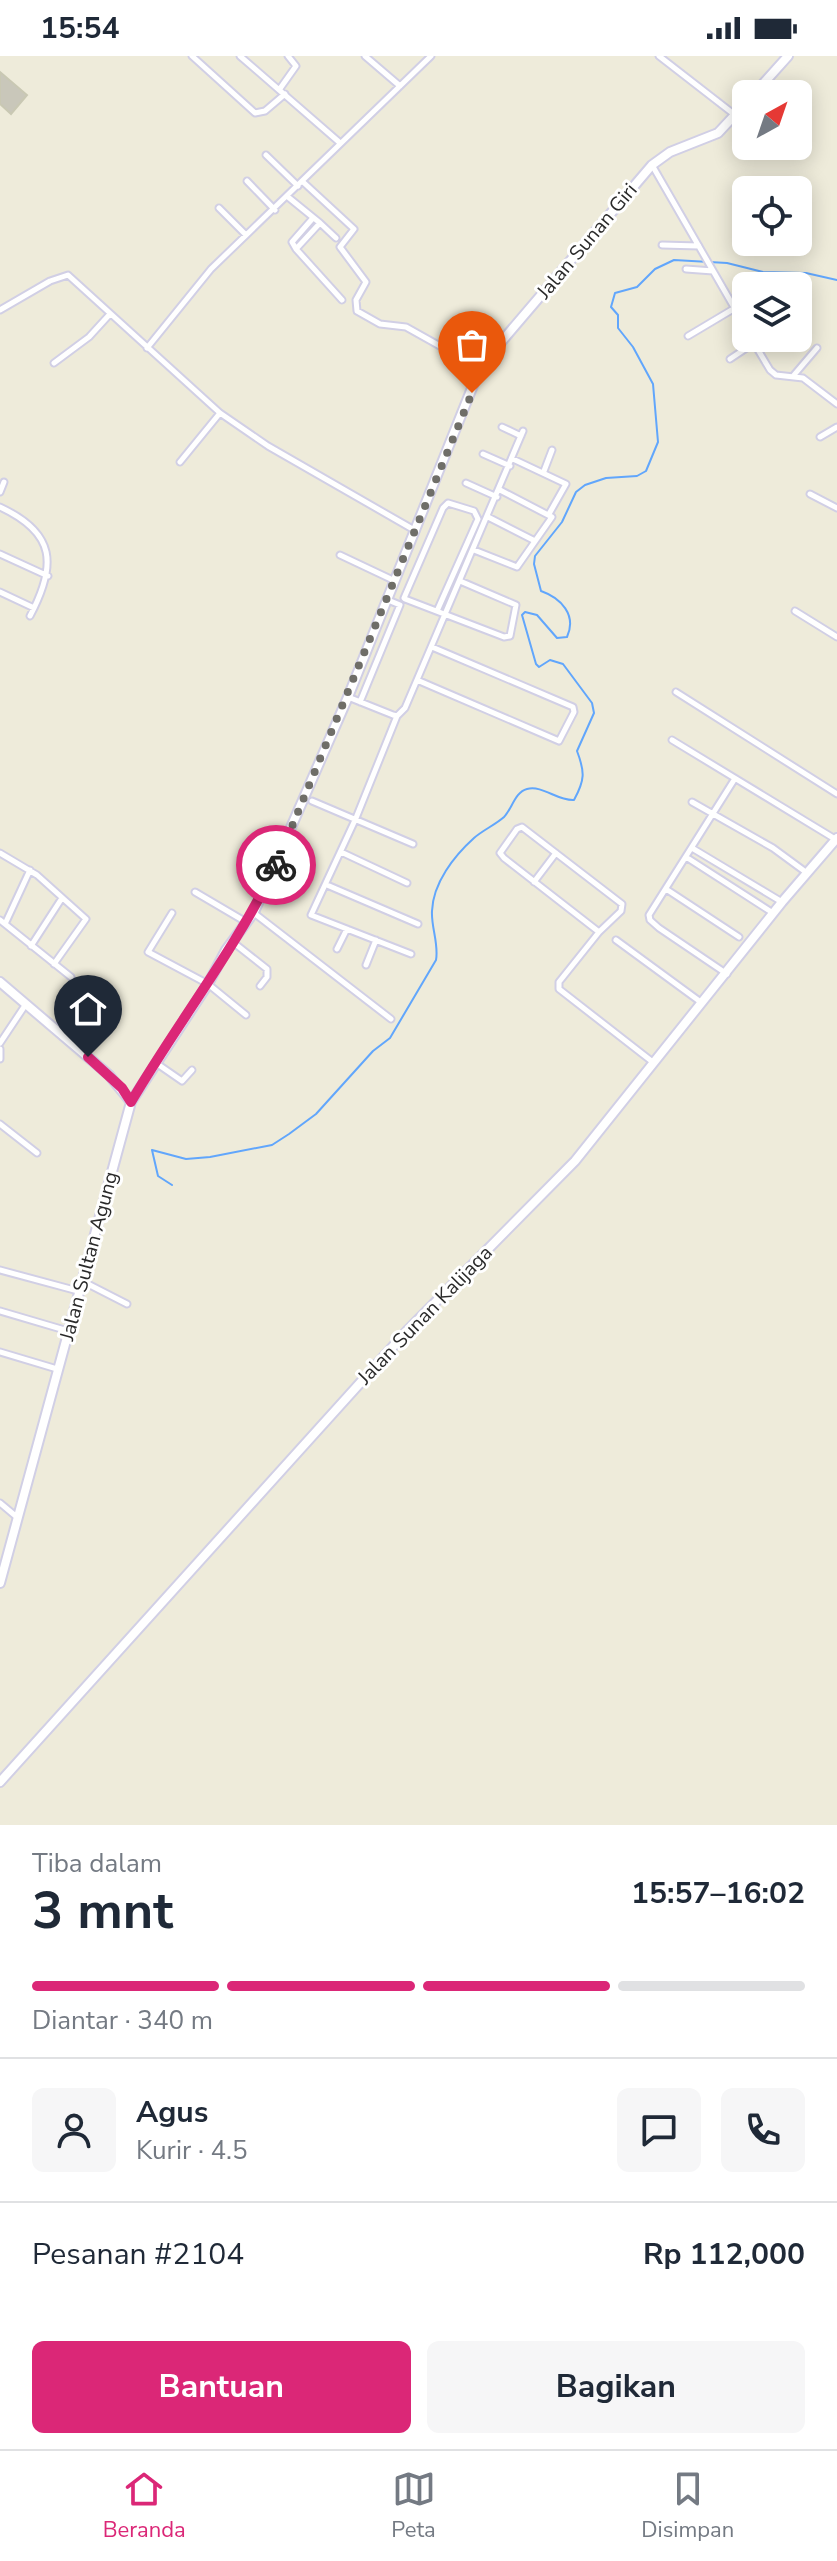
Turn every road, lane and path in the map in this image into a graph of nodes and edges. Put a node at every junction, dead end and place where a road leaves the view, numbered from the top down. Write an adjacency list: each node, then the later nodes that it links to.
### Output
1 (192, 56): 10 (street)
2 (240, 56): 10 (street)
3 (365, 56): 9 (street)
4 (431, 56): 9 (street)
5 (659, 56): 11 (street)
6 (788, 56): 8 (street)
7 (293, 57): 10 (street)
8 (767, 80)
9 (400, 86): 13 (street)
10 (282, 92): 13 (street)
11 (732, 113)
12 (732, 118): 15 (street, Jalan Sunan Giri)
13 (339, 142): 17 (street)
14 (266, 155): 17 (street)
15 (652, 165): 26 (street); 42 (street, Jalan Sunan Giri)
16 (247, 181): 20 (street)
17 (300, 184): 18 (street); 42 (street)
18 (288, 197): 20 (street); 21 (street)
19 (219, 208): 23 (street)
20 (275, 210): 23 (street)
21 (313, 218): 22 (street); 27 (street)
22 (320, 223): 24 (street); 27 (street)
23 (246, 235): 36 (street)
24 (336, 238)
25 (662, 245): 26 (street)
26 (700, 247): 29 (street)
27 (296, 249): 30 (street)
28 (686, 269): 29 (street)
29 (713, 269): 31 (street)
30 (342, 300)
31 (732, 303)
32 (0, 310): 34 (street)
33 (732, 310): 35 (street)
34 (110, 314): 36 (street); 41 (street)
35 (688, 336)
36 (147, 348): 45 (street)
37 (817, 348): 43 (street)
38 (739, 352): 40 (street)
39 (759, 352): 43 (street)
40 (730, 359)
41 (54, 363)
42 (481, 369): 65 (street, Jalan Sunan Giri)
43 (794, 376): 44 (street)
44 (837, 404)
45 (220, 413): 52 (street); 65 (street)
46 (502, 427): 51 (street)
47 (837, 427): 48 (street)
48 (820, 437)
49 (552, 450): 54 (street)
50 (483, 454): 53 (street)
51 (513, 459): 53 (street); 54 (street)
52 (180, 462)
53 (510, 466): 57 (street)
54 (544, 472): 63 (street)
55 (4, 482): 58 (street)
56 (466, 483): 60 (street)
57 (500, 490): 60 (street); 63 (street)
58 (0, 492)
59 (810, 494): 62 (street)
60 (497, 497): 64 (street)
61 (0, 507): 70 (street)
62 (837, 508)
63 (549, 514): 66 (street)
64 (488, 517): 66 (street); 67 (street)
65 (416, 532): 71 (street, Jalan Sunan Giri)
66 (535, 541): 67 (street)
67 (474, 550): 72 (street)
68 (0, 554): 70 (street)
69 (340, 555): 71 (street)
70 (48, 576): 75 (street)
71 (396, 581): 74 (street, Jalan Sunan Giri)
72 (460, 581): 78 (street); 78 (street)
73 (0, 592): 75 (street)
74 (388, 600): 84 (street, Jalan Sunan Giri); 85 (street)
75 (34, 608): 79 (street)
76 (437, 611): 76 (street); 78 (street)
77 (795, 611): 80 (street)
78 (446, 614): 81 (street)
79 (30, 616)
80 (837, 637)
81 (432, 647): 82 (street); 82 (street)
82 (417, 680): 86 (street)
83 (676, 692): 89 (street)
84 (348, 697): 85 (street); 114 (street, Jalan Sunan Giri)
85 (360, 702): 86 (street)
86 (397, 716): 93 (street)
87 (672, 740): 88 (street)
88 (734, 780): 92 (street); 94 (street)
89 (837, 794)
90 (312, 801): 93 (street)
91 (692, 802): 92 (street)
92 (714, 814): 96 (street); 104 (street)
93 (356, 818): 95 (street); 97 (street)
94 (836, 839): 104 (street, Jalan Sunan Kalijaga)
95 (413, 844)
96 (692, 848): 100 (street); 101 (street)
97 (341, 852): 107 (street); 108 (street)
98 (0, 853): 102 (street)
99 (556, 853): 106 (street); 106 (street); 121 (street)
100 (686, 857): 103 (street); 109 (street)
101 (719, 864): 103 (street); 105 (street)
102 (30, 870): 112 (street); 117 (street)
103 (713, 874): 110 (street)
104 (807, 874): 113 (street, Jalan Sunan Kalijaga)
105 (745, 880): 110 (street); 113 (street)
106 (534, 882): 121 (street)
107 (407, 883)
108 (327, 885): 119 (street); 120 (street)
109 (666, 889): 122 (street); 131 (street)
110 (739, 891): 116 (street)
111 (195, 892): 118 (street)
112 (62, 898): 126 (street); 129 (street)
113 (782, 902): 116 (street, Jalan Sunan Kalijaga)
114 (254, 912): 118 (street, Jalan Sunan Giri); 139 (street)
115 (172, 913): 134 (street)
116 (773, 913): 131 (street, Jalan Sunan Kalijaga)
117 (2, 922): 126 (street)
118 (247, 922): 125 (street, Jalan Sunan Giri)
119 (418, 924)
120 (347, 929): 123 (street); 127 (street)
121 (599, 932): 143 (street)
122 (739, 937)
123 (376, 940): 128 (street); 130 (street)
124 (616, 940): 137 (street)
125 (234, 943): 134 (street, Jalan Sunan Giri); 135 (street)
126 (31, 946): 129 (street)
127 (337, 949)
128 (411, 954)
129 (54, 964): 132 (street)
130 (366, 965)
131 (727, 974): 137 (street, Jalan Sunan Kalijaga)
132 (71, 977)
133 (0, 982): 136 (street)
134 (208, 984): 138 (street); 142 (street, Jalan Sunan Giri)
135 (260, 986)
136 (27, 1003): 140 (street); 145 (street)
137 (703, 1004): 143 (street, Jalan Sunan Kalijaga)
138 (246, 1015)
139 (391, 1019)
140 (0, 1046): 141 (street)
141 (0, 1059)
142 (156, 1063): 144 (street); 145 (street, Jalan Sunan Giri)
143 (654, 1063): 159 (street, Jalan Sunan Kalijaga)
144 (192, 1070)
145 (131, 1102): 149 (street, Jalan Sultan Agung)
146 (0, 1124): 147 (street)
147 (37, 1153)
148 (0, 1270): 150 (street)
149 (81, 1280): 150 (street, Jalan Sultan Agung); 151 (street)
150 (78, 1291): 153 (street, Jalan Sultan Agung)
151 (127, 1304)
152 (0, 1311): 153 (street)
153 (68, 1331): 155 (street, Jalan Sultan Agung)
154 (0, 1352): 155 (street)
155 (58, 1369): 157 (street, Jalan Sultan Agung)
156 (0, 1503): 157 (street)
157 (19, 1519): 158 (street, Jalan Sultan Agung)
158 (0, 1583)
159 (0, 1782)

